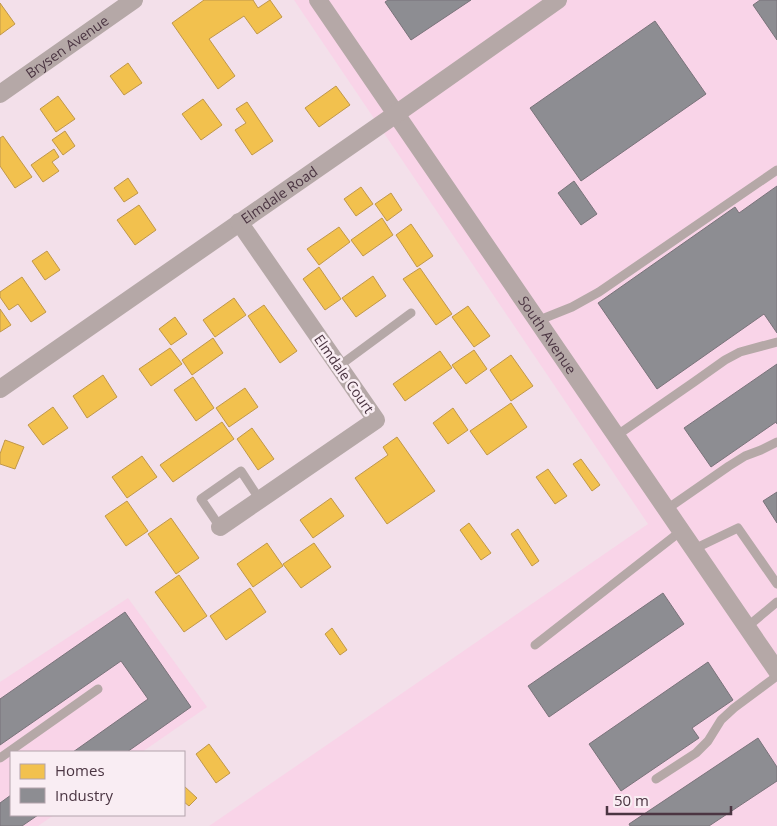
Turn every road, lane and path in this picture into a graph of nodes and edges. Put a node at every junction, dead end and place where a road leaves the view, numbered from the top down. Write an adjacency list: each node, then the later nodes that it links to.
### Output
1 (134, 0): 4 (street, Brysen Avenue)
2 (318, 0): 5 (street, South Avenue)
3 (558, 0): 5 (street, Elmdale Road)
4 (0, 94)
5 (396, 114): 7 (street, Elmdale Road); 9 (street, South Avenue)
6 (777, 170): 9 (lane)
7 (239, 222): 11 (street, Elmdale Court); 12 (street, Elmdale Road)
8 (411, 313): 11 (lane)
9 (537, 321): 13 (street, South Avenue)
10 (777, 342): 13 (lane)
11 (339, 366): 15 (street, Elmdale Court)
12 (0, 388)
13 (616, 436): 16 (street, South Avenue)
14 (777, 442): 16 (lane)
15 (260, 500): 17 (street, Elmdale Court); 17 (lane)
16 (666, 509): 18 (street, South Avenue)
17 (220, 528)
18 (681, 531): 19 (street, South Avenue); 23 (lane)
19 (694, 549): 20 (lane); 22 (street, South Avenue)
20 (777, 584)
21 (777, 602): 22 (lane)
22 (747, 627): 24 (street, South Avenue)
23 (535, 645)
24 (777, 671)
25 (777, 676): 28 (lane)
26 (98, 689): 27 (lane)
27 (0, 758)
28 (656, 779)

